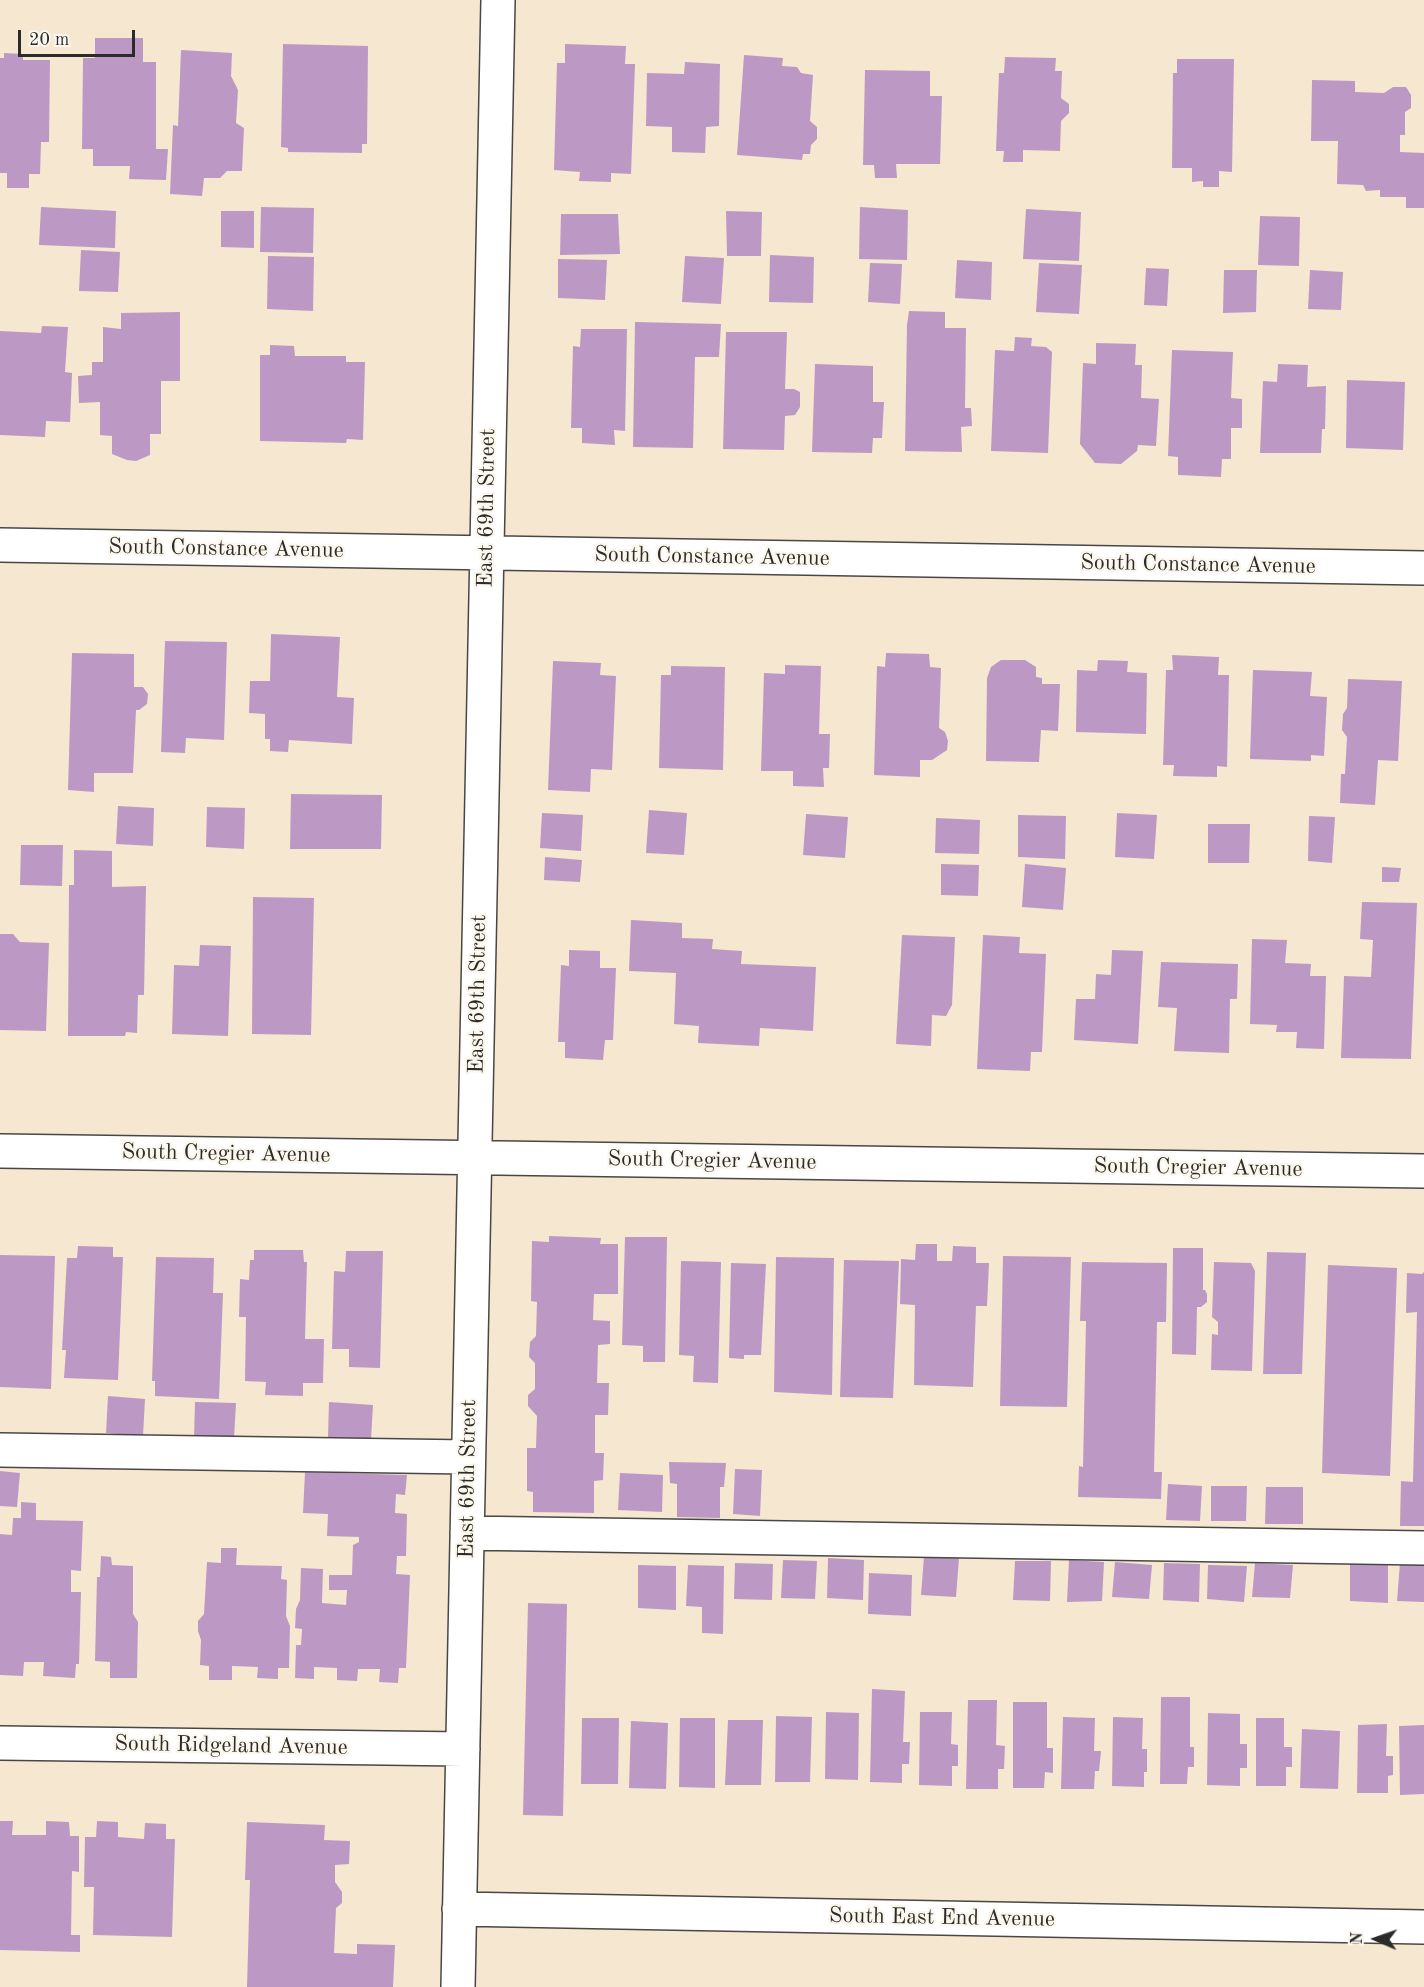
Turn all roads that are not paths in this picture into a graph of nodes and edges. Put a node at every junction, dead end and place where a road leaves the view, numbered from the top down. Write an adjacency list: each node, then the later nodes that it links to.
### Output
1 (498, 0): 3 (street, East 69th Street)
2 (0, 545): 3 (street, South Constance Avenue)
3 (486, 553): 4 (street, South Constance Avenue); 6 (street, East 69th Street)
4 (1424, 568)
5 (0, 1151): 6 (street, South Cregier Avenue)
6 (474, 1157): 7 (street, South Cregier Avenue); 9 (street, East 69th Street)
7 (1424, 1171)
8 (0, 1450): 9 (street)
9 (468, 1457): 10 (street, East 69th Street)
10 (467, 1533): 11 (street); 13 (street, East 69th Street)
11 (1424, 1548)
12 (0, 1743): 13 (street, South Ridgeland Avenue)
13 (463, 1749): 14 (street, East 69th Street)
14 (459, 1909): 15 (street, South East End Avenue); 16 (street, East 69th Street)
15 (1424, 1928)
16 (458, 1987)

